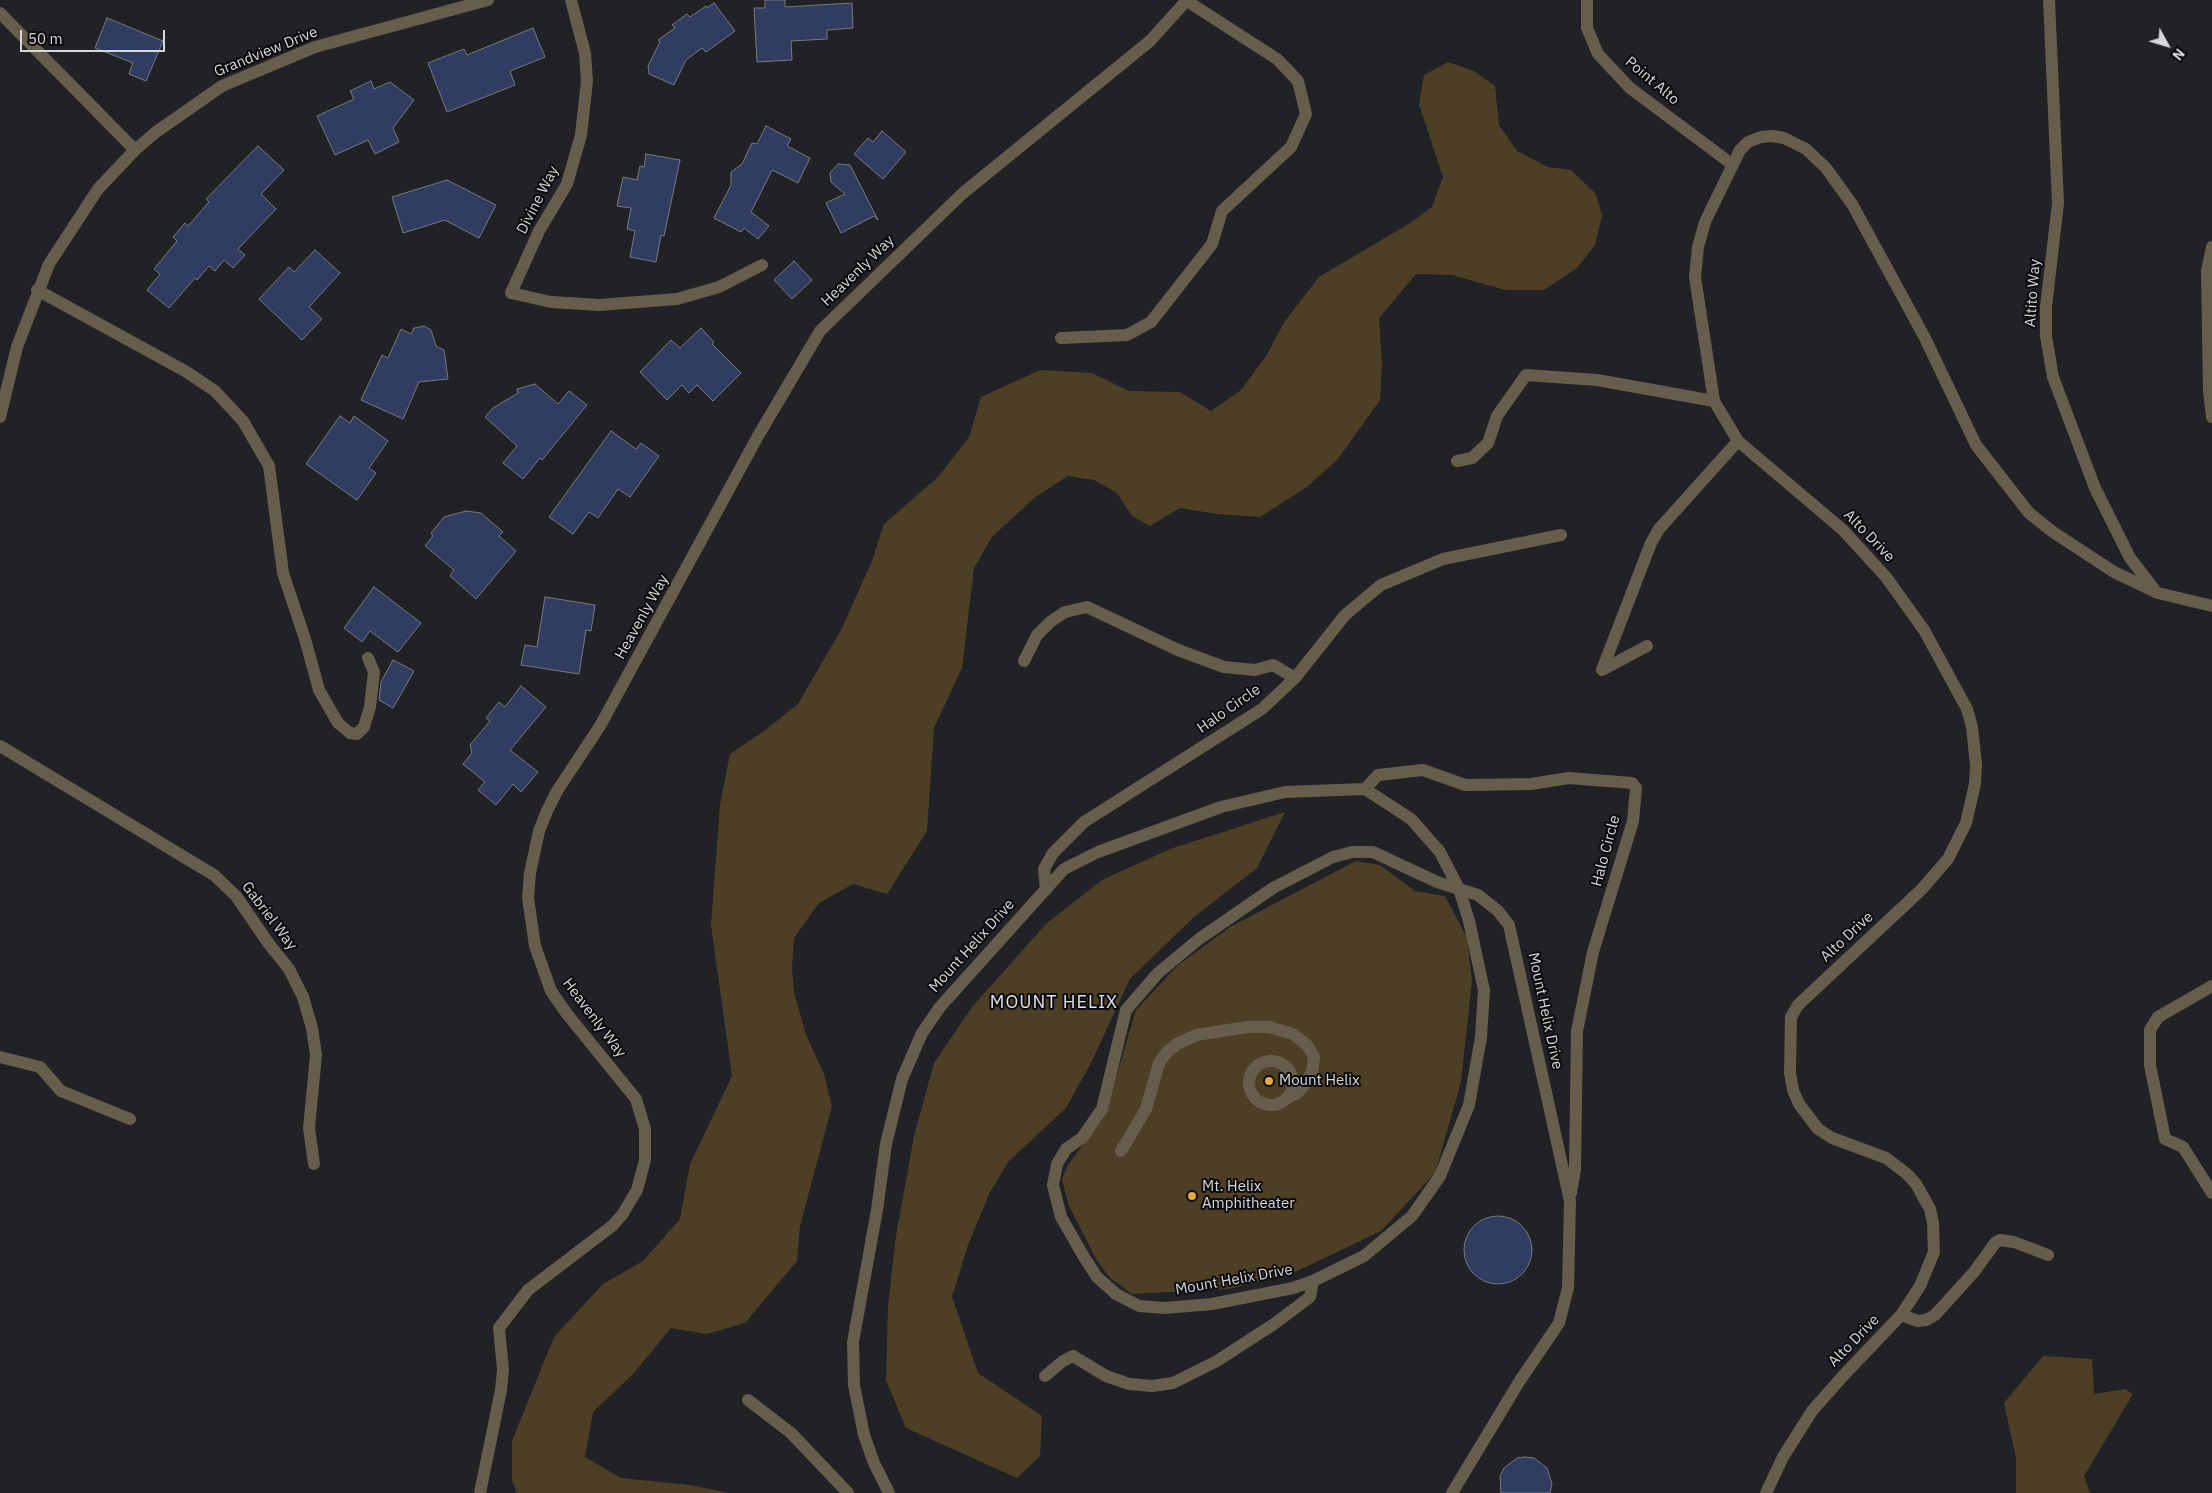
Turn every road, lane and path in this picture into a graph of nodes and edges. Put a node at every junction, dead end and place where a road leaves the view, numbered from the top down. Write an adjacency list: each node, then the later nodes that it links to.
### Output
1 (488, 0): 6 (street, Grandview Drive)
2 (571, 0): 11 (street, Divine Way)
3 (1587, 0): 9 (street, Point Alto)
4 (2050, 0): 20 (street, Altito Way)
5 (1187, 1): 13 (street); 43 (street, Heavenly Way)
6 (471, 2): 8 (street, Grandview Drive)
7 (0, 13): 8 (street)
8 (135, 150): 12 (street, Grandview Drive)
9 (1733, 164): 14 (street, Alto Drive); 20 (street, Alto Drive)
10 (2212, 247): 16 (street)
11 (762, 265)
12 (37, 290): 15 (street, Grandview Drive); 23 (street)
13 (1061, 338)
14 (1714, 401): 17 (street, Alto Drive); 18 (street)
15 (0, 417)
16 (2212, 417)
17 (1738, 441): 22 (street); 40 (street, Alto Drive)
18 (1457, 461)
19 (1561, 534): 25 (street, Halo Circle)
20 (2158, 593): 21 (street, Alto Drive)
21 (2212, 606)
22 (1647, 646)
23 (368, 658)
24 (1024, 661): 25 (street)
25 (1295, 678): 29 (street, Halo Circle)
26 (0, 746): 35 (street, Gabriel Way)
27 (1365, 789): 28 (street, Mount Helix Drive); 29 (street, Mount Helix Drive); 37 (street, Halo Circle)
28 (1459, 889): 37 (street, Mount Helix Drive); 39 (street, Mount Helix Drive); 39 (street, Mount Helix Drive)
29 (1046, 890): 45 (street, Mount Helix Drive)
30 (2212, 986): 36 (street)
31 (0, 1057): 33 (street)
32 (1286, 1098): 34 (street)
33 (130, 1119)
34 (1122, 1151)
35 (314, 1164)
36 (2212, 1193)
37 (1570, 1201): 46 (street, Mount Helix Drive)
38 (2048, 1255): 40 (street)
39 (1313, 1281): 41 (street)
40 (1901, 1315): 47 (street, Alto Drive)
41 (1045, 1376)
42 (748, 1400): 44 (street)
43 (480, 1493)
44 (848, 1493)
45 (889, 1493)
46 (1452, 1493)
47 (1766, 1493)

